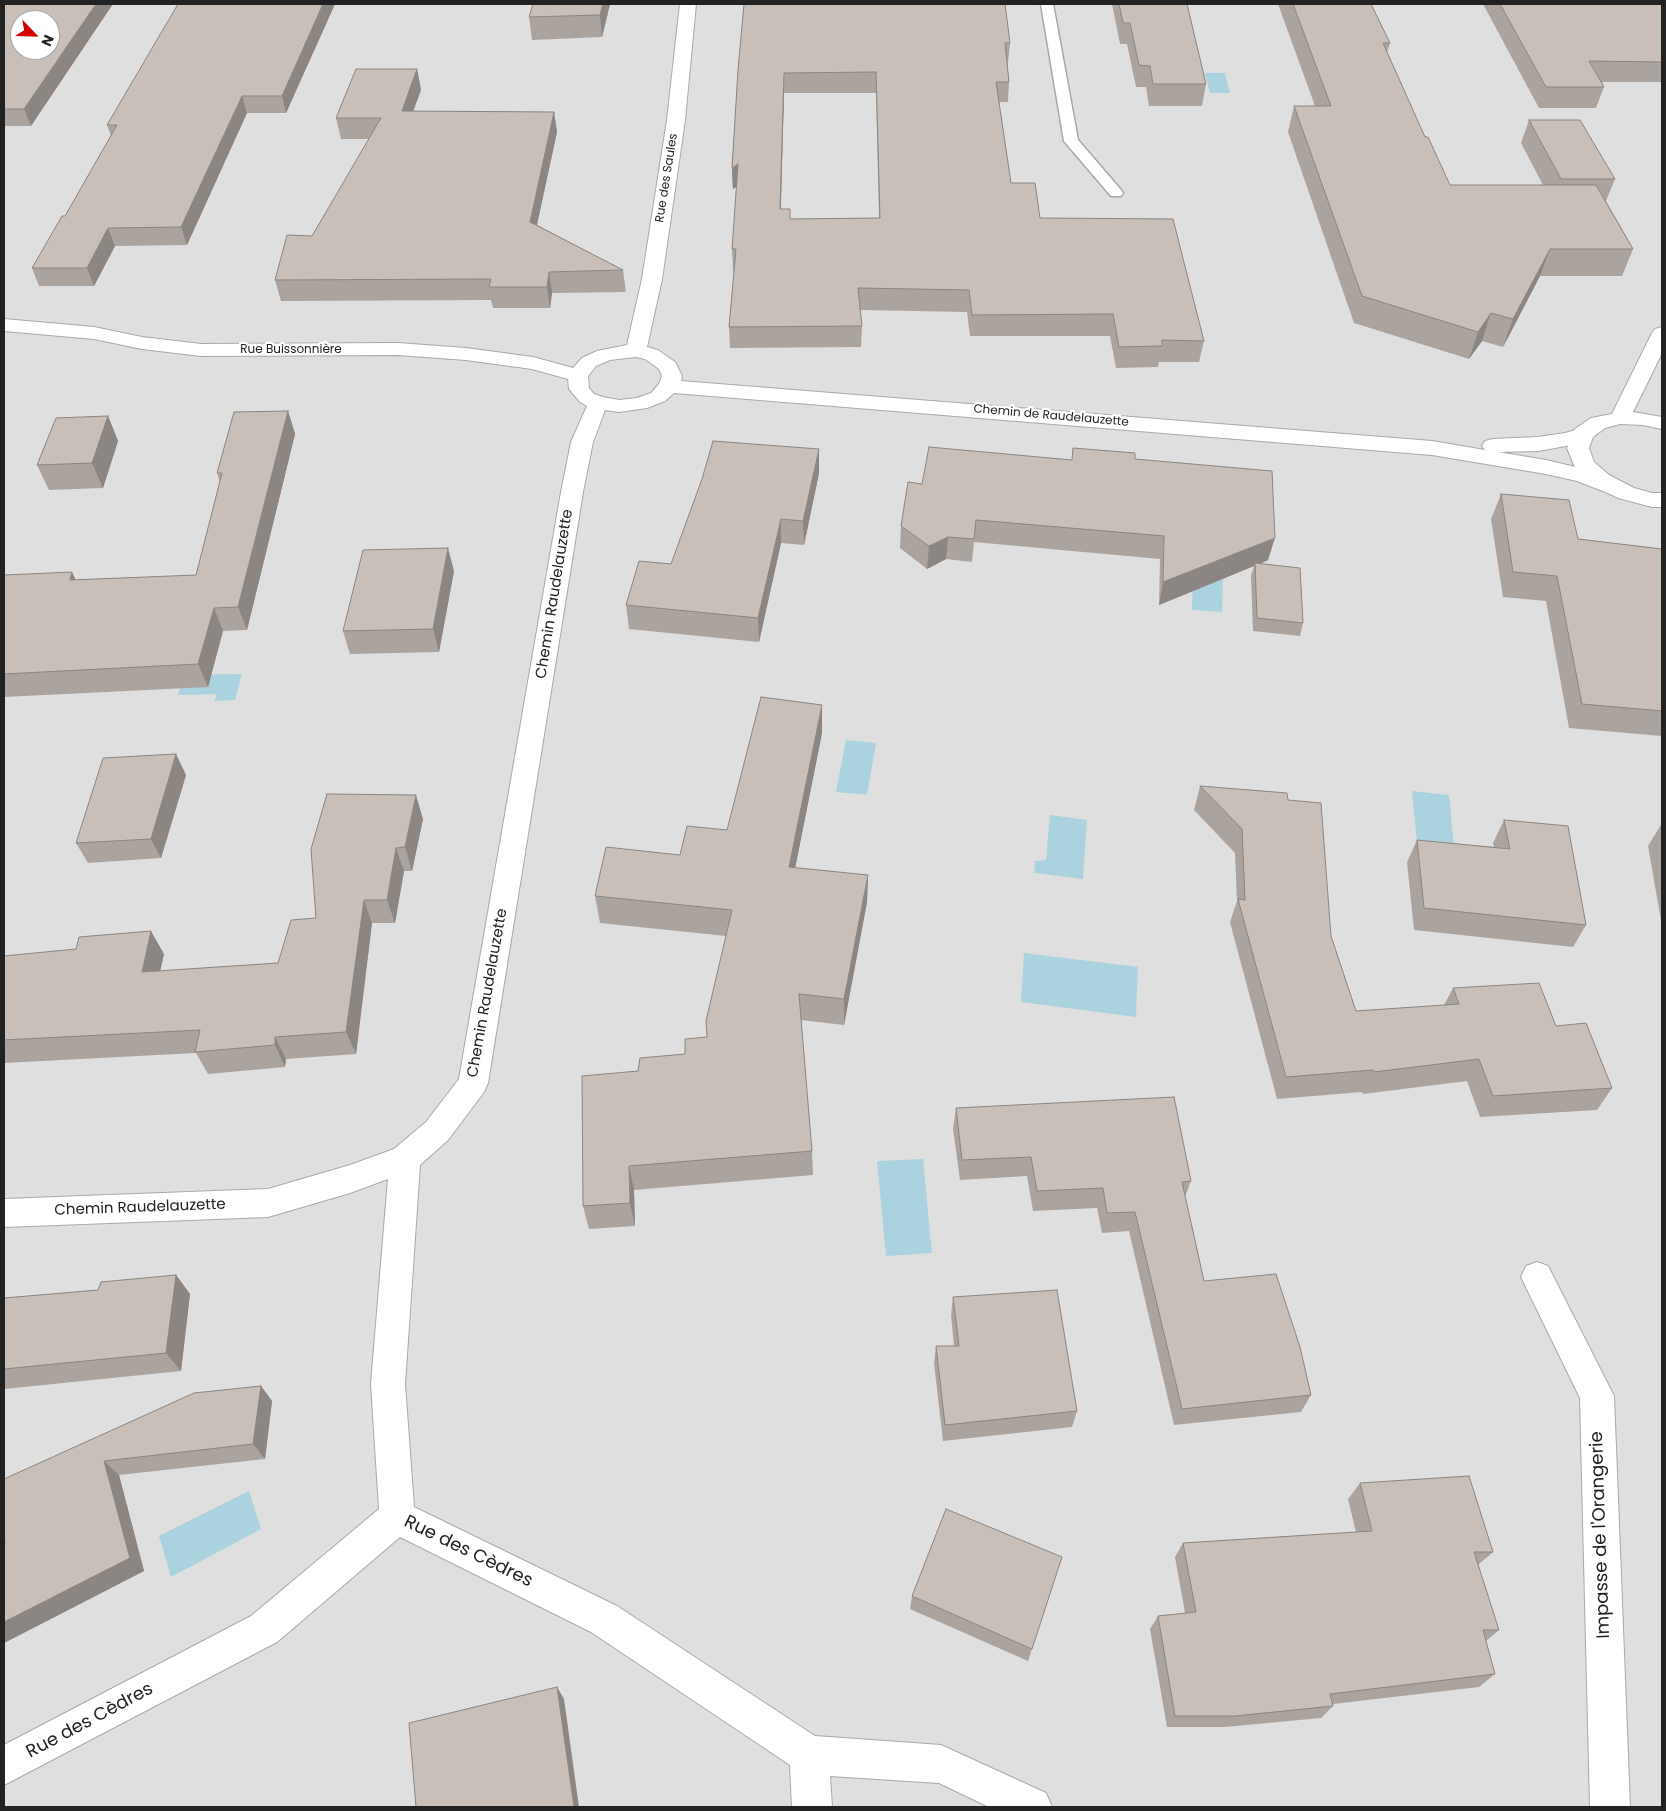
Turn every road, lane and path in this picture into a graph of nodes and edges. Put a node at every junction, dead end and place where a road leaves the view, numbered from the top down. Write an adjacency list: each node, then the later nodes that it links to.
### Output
1 (688, 4): 6 (street, Rue des Saules)
2 (1048, 4): 3 (lane)
3 (1116, 193)
4 (4, 325): 7 (street, Rue Buissonnière)
5 (1662, 333): 10 (street)
6 (636, 351): 7 (street); 8 (street)
7 (578, 375): 9 (street)
8 (669, 386): 9 (street); 13 (street, Chemin de Raudelauzette)
9 (598, 403): 16 (street, Chemin Raudelauzette)
10 (1620, 418): 11 (street, Chemin de Raudelauzette); 12 (street, Chemin de Raudelauzette)
11 (1662, 424)
12 (1584, 434): 13 (street, Chemin de Raudelauzette); 14 (street)
13 (1432, 448): 14 (street, Chemin de Raudelauzette)
14 (1626, 493): 15 (street)
15 (1662, 500)
16 (405, 1159): 17 (street, Chemin Raudelauzette); 19 (street)
17 (4, 1213)
18 (1537, 1277): 24 (street, Impasse de l'Orangerie)
19 (397, 1517): 20 (street, Rue des Cèdres); 21 (street, Rue des Cèdres)
20 (809, 1755): 22 (street); 23 (street)
21 (4, 1766)
22 (812, 1807)
23 (1032, 1807)
24 (1610, 1807)

